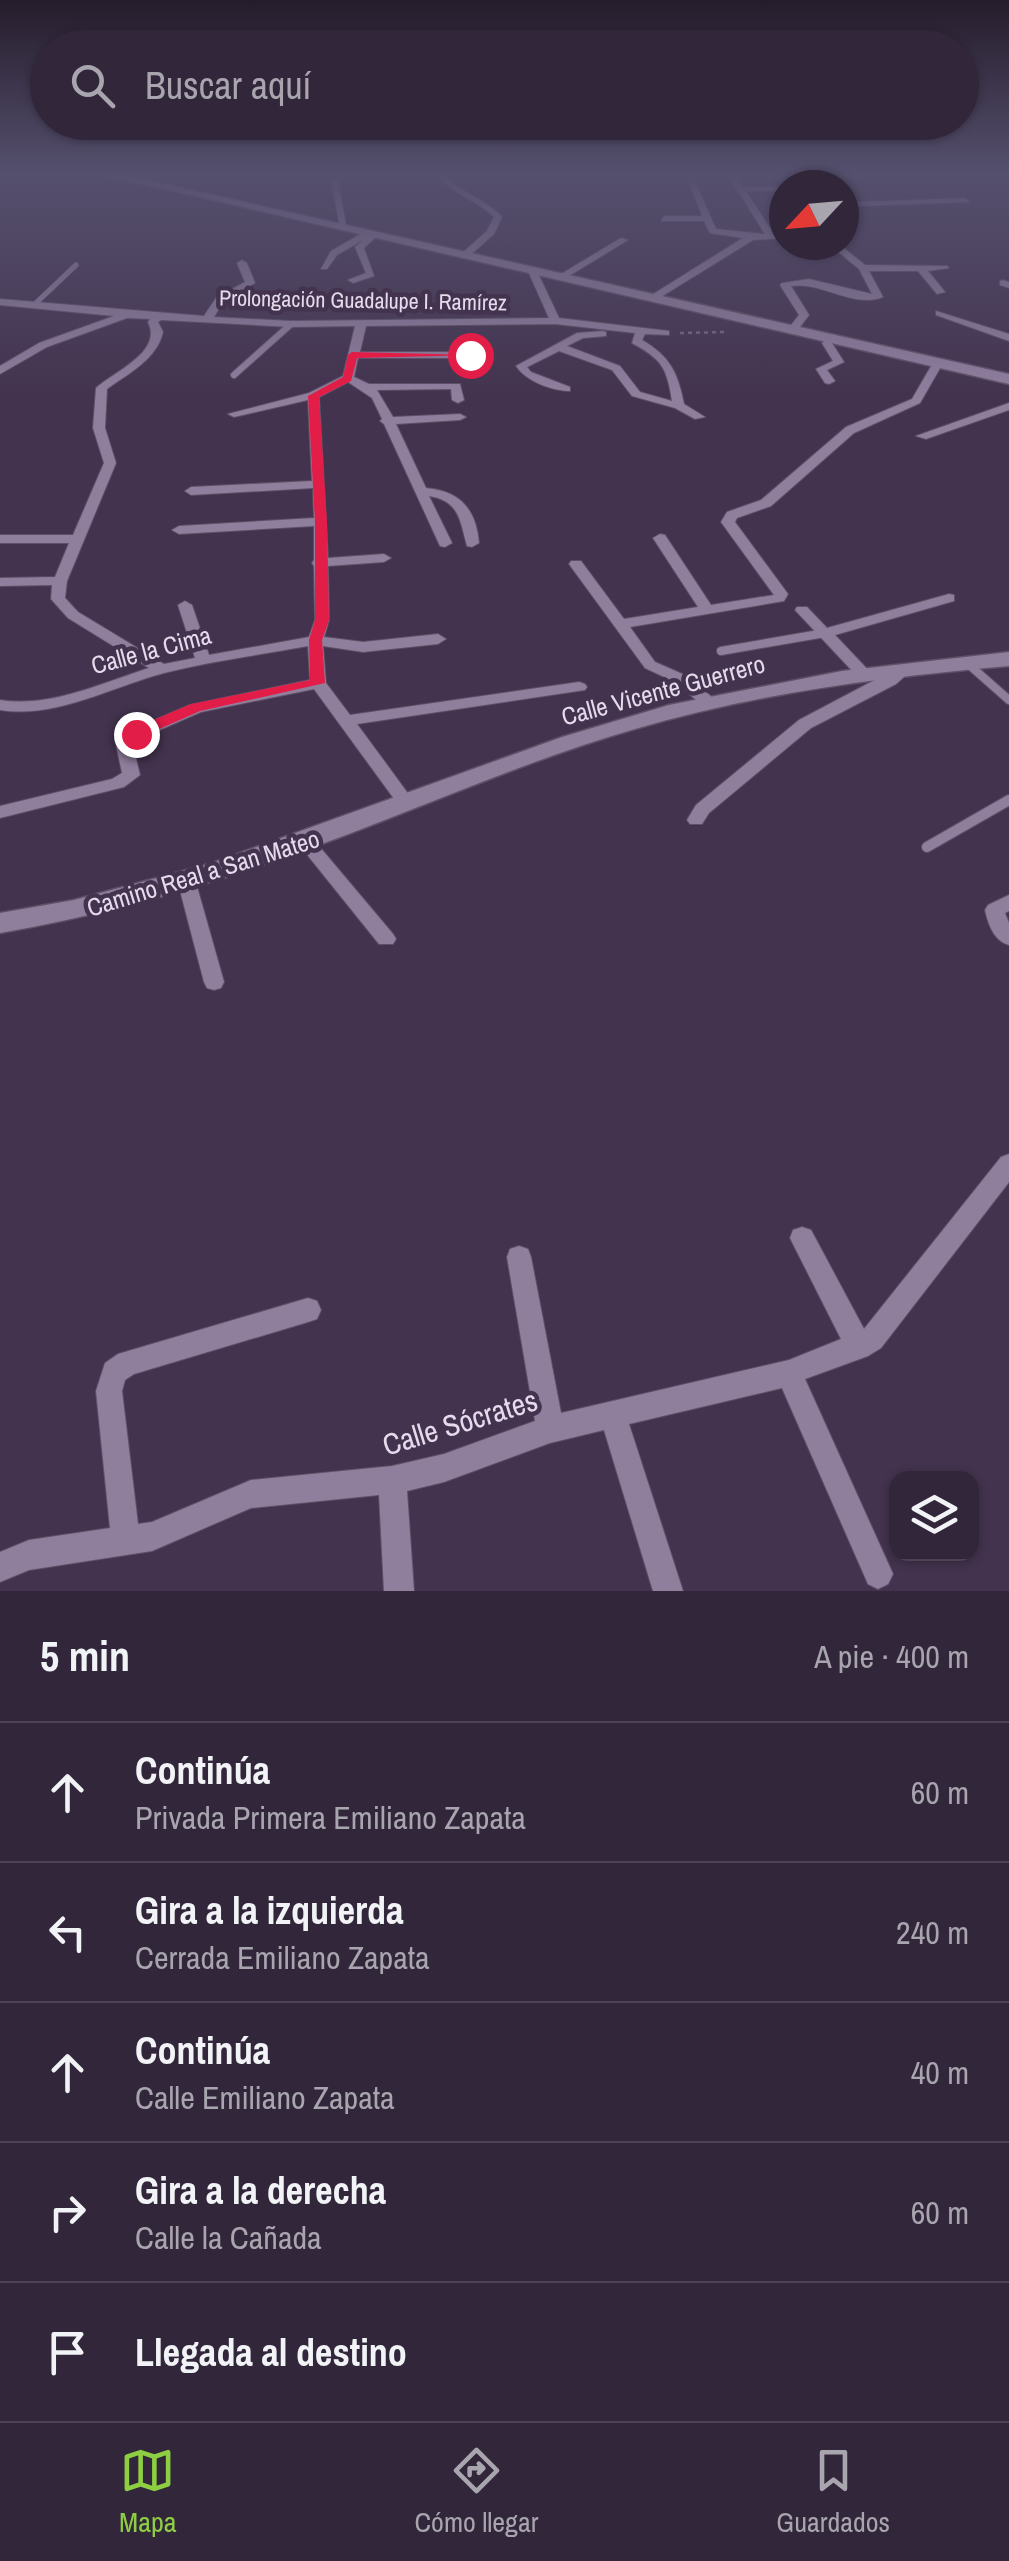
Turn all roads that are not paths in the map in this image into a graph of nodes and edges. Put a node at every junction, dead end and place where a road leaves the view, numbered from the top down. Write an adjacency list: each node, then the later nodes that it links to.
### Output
1 (347, 246): 11 (street)
2 (360, 246): 17 (street)
3 (425, 246): 7 (main road)
4 (475, 246): 7 (street)
5 (613, 246): 16 (street)
6 (735, 246): 19 (street)
7 (465, 255): 15 (main road)
8 (853, 260): 12 (street)
9 (242, 264): 25 (street)
10 (76, 265): 21 (lane)
11 (324, 267)
12 (863, 268): 13 (street); 29 (street)
13 (921, 268): 14 (street); 18 (street)
14 (944, 268)
15 (533, 271): 16 (main road); 26 (street)
16 (560, 277): 19 (main road)
17 (353, 280)
18 (940, 292)
19 (653, 298): 29 (main road)
20 (0, 302): 21 (street, Prolongación Guadalupe I. Ramírez)
21 (35, 304): 23 (street, Prolongación Guadalupe I. Ramírez)
22 (940, 313): 32 (street)
23 (131, 315): 24 (street, Prolongación Guadalupe I. Ramírez); 38 (street)
24 (159, 316): 25 (street, Prolongación Guadalupe I. Ramírez); 61 (street)
25 (207, 319): 27 (street, Prolongación Guadalupe I. Ramírez)
26 (555, 321): 28 (street, Prolongación Guadalupe I. Ramírez); 31 (street, Prolongación Guadalupe I. Ramírez)
27 (292, 324): 28 (street, Prolongación Guadalupe I. Ramírez); 39 (lane)
28 (362, 324): 35 (street)
29 (792, 329): 33 (main road)
30 (665, 333): 31 (street, Prolongación Guadalupe I. Ramírez)
31 (639, 336): 34 (street); 47 (street)
32 (1009, 338)
33 (829, 339): 37 (main road); 42 (street)
34 (559, 346): 44 (street); 47 (street)
35 (352, 355): 36 (street); 40 (street)
36 (470, 355)
37 (938, 363): 41 (main road); 71 (street)
38 (0, 371)
39 (234, 375)
40 (348, 378): 43 (street); 45 (street)
41 (1009, 379)
42 (829, 380)
43 (367, 387): 46 (street); 52 (street)
44 (566, 389)
45 (313, 396): 49 (street); 54 (street)
46 (458, 400)
47 (678, 406): 51 (street)
48 (1009, 406): 53 (street)
49 (234, 414)
50 (460, 417): 52 (street)
51 (699, 417)
52 (386, 422): 56 (street)
53 (922, 436)
54 (319, 484): 55 (street); 57 (street)
55 (191, 491)
56 (421, 491): 62 (street); 63 (street)
57 (321, 522): 58 (street); 65 (street)
58 (179, 530)
59 (660, 538): 71 (street)
60 (0, 539): 61 (street)
61 (80, 539): 68 (street)
62 (445, 542)
63 (472, 543)
64 (384, 558): 65 (street)
65 (320, 563): 76 (street)
66 (576, 564): 73 (street)
67 (0, 582): 68 (street)
68 (60, 582): 81 (street)
69 (949, 598): 74 (street)
70 (185, 604): 79 (street)
71 (707, 610): 73 (street)
72 (802, 610): 74 (street)
73 (618, 624): 87 (street)
74 (825, 632): 77 (lane); 83 (street)
75 (438, 639): 76 (street, Calle la Cima)
76 (316, 640): 79 (street, Calle la Cima); 84 (street)
77 (721, 650)
78 (1009, 659): 80 (main road, Calle Vicente Guerrero)
79 (203, 660): 81 (street, Calle la Cima)
80 (967, 662): 82 (main road, Calle Vicente Guerrero); 86 (lane)
81 (162, 668): 89 (street, Calle la Cima)
82 (905, 670): 83 (main road, Calle Vicente Guerrero); 95 (street)
83 (863, 673): 87 (main road, Calle Vicente Guerrero)
84 (318, 683): 91 (street); 94 (street)
85 (579, 686): 91 (street)
86 (1009, 700)
87 (708, 702): 93 (main road, Calle Vicente Guerrero)
88 (0, 705): 89 (street, Calle la Cima)
89 (18, 708): 90 (street)
90 (0, 713)
91 (344, 720): 93 (street)
92 (1009, 800): 98 (lane)
93 (406, 803): 96 (main road, Calle Vicente Guerrero)
94 (0, 812)
95 (696, 820)
96 (345, 828): 97 (main road, Camino Real a San Mateo)
97 (306, 843): 99 (main road, Camino Real a San Mateo); 103 (street)
98 (927, 847)
99 (188, 883): 101 (main road, Camino Real a San Mateo); 104 (street)
100 (1009, 902): 102 (street)
101 (0, 923)
102 (1009, 938)
103 (386, 939)
104 (214, 982)
105 (1009, 1164): 109 (street)
106 (802, 1238): 109 (street)
107 (519, 1258): 112 (street)
108 (308, 1310): 114 (street)
109 (859, 1348): 110 (street, Calle Sócrates)
110 (789, 1373): 111 (street, Calle Sócrates); 116 (street)
111 (612, 1413): 112 (street, Calle Sócrates); 118 (street)
112 (550, 1429): 113 (street, Calle Sócrates)
113 (392, 1480): 114 (street, Calle Sócrates); 117 (street)
114 (126, 1542): 115 (street, Calle Sócrates)
115 (0, 1567)
116 (878, 1574)
117 (399, 1591)
118 (668, 1591)

